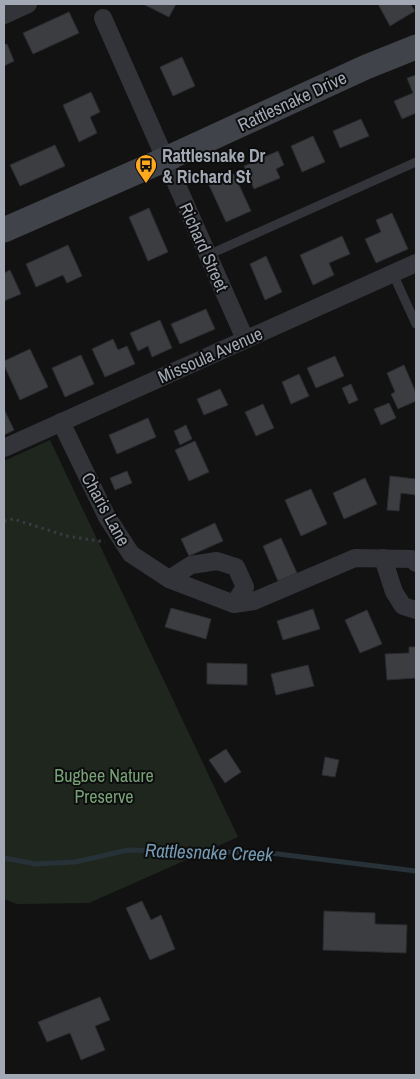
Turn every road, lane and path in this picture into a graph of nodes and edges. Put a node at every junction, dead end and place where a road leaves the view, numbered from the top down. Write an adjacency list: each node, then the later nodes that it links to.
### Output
1 (28, 4): 2 (street)
2 (4, 14)
3 (103, 18): 5 (street, Richard Street)
4 (416, 47): 5 (street, Rattlesnake Drive)
5 (166, 159): 7 (street, Rattlesnake Drive); 8 (street, Richard Street)
6 (416, 162): 8 (lane)
7 (4, 230)
8 (208, 255): 12 (street, Richard Street)
9 (416, 263): 10 (street, Missoula Avenue)
10 (393, 274): 11 (lane); 12 (street, Missoula Avenue)
11 (416, 324)
12 (245, 339): 13 (street, Missoula Avenue)
13 (61, 422): 14 (street, Missoula Avenue); 16 (street, Charis Lane)
14 (4, 448)
15 (4, 521): 16 (path)
16 (119, 535): 19 (street, Charis Lane)
17 (383, 558): 18 (street); 20 (street); 21 (street)
18 (416, 563)
19 (169, 580): 20 (street, Charis Lane); 20 (street)
20 (234, 604)
21 (416, 610)

